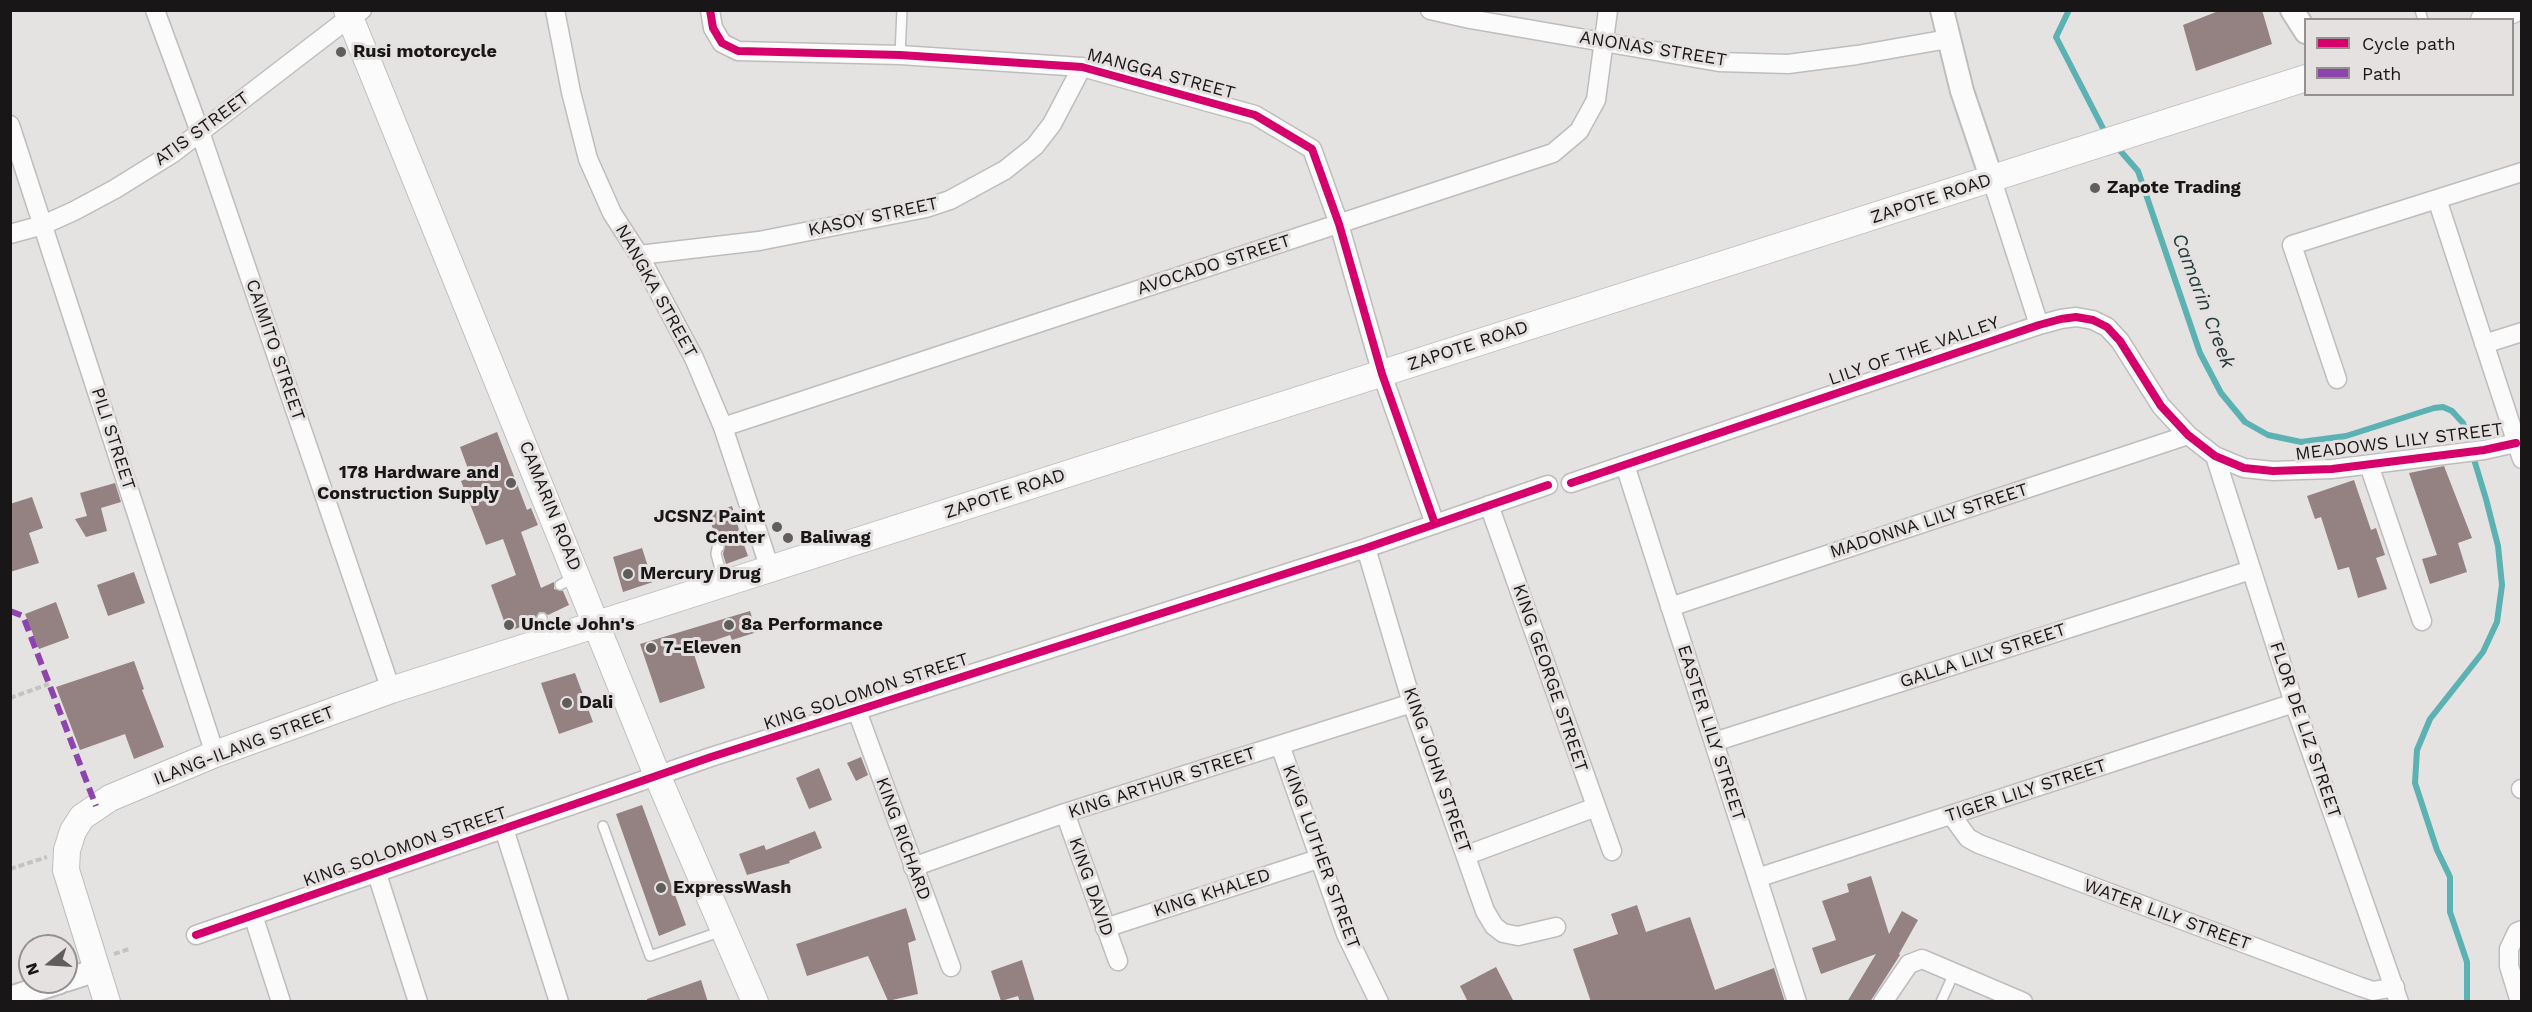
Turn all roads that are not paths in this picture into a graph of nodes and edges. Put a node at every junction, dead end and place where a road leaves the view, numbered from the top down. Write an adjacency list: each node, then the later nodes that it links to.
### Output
1 (155, 10): 19 (street, CAIMITO STREET)
2 (555, 10): 26 (street, NANGKA STREET)
3 (710, 10): 15 (street, MANGGA STREET)
4 (902, 10): 15 (lane)
5 (1430, 10): 14 (street, ANONAS STREET)
6 (1608, 10): 14 (street, AVOCADO STREET)
7 (1942, 10): 13 (street)
8 (2292, 10): 12 (street)
9 (2512, 10): 11 (main road)
10 (353, 13): 19 (street, ATIS STREET); 51 (main road, CAMARIN ROAD)
11 (2490, 18)
12 (2304, 29)
13 (1948, 39): 14 (street, ANONAS STREET); 21 (street)
14 (1605, 41): 23 (street, AVOCADO STREET)
15 (900, 55): 16 (street, MANGGA STREET)
16 (1082, 66): 23 (street, MANGGA STREET); 26 (street, KASOY STREET)
17 (2304, 79): 21 (main road, ZAPOTE ROAD)
18 (10, 125): 24 (street, PILI STREET)
19 (200, 132): 24 (street, ATIS STREET); 52 (street, CAIMITO STREET)
20 (2522, 172): 22 (street)
21 (1992, 180): 27 (street); 30 (main road, ZAPOTE ROAD)
22 (2438, 199): 29 (street); 31 (street)
23 (1339, 224): 30 (street, MANGGA STREET); 32 (street, AVOCADO STREET)
24 (43, 225): 25 (street, ATIS STREET); 58 (street, PILI STREET)
25 (10, 234)
26 (639, 255): 32 (street, NANGKA STREET)
27 (2039, 325): 33 (street, LILY OF THE VALLEY); 36 (street, LILY OF THE VALLEY)
28 (2522, 332): 29 (street)
29 (2484, 344): 34 (street)
30 (1382, 374): 41 (street, MANGGA STREET); 46 (main road, ZAPOTE ROAD)
31 (2337, 379)
32 (723, 427): 42 (street, NANGKA STREET)
33 (2188, 435): 35 (street, LILY OF THE VALLEY); 49 (street, MADONNA LILY STREET)
34 (2519, 451): 37 (street, MEADOWS LILY STREET)
35 (2215, 456): 37 (street, MEADOWS LILY STREET); 47 (street, FLOR DE LIZ STREET)
36 (1625, 465): 38 (street, LILY OF THE VALLEY); 49 (street, EASTER LILY STREET)
37 (2369, 465): 50 (street)
38 (1571, 483)
39 (1548, 486): 40 (street, KING SOLOMON STREET)
40 (1489, 505): 41 (street, KING SOLOMON STREET); 60 (street, KING GEORGE STREET)
41 (1435, 524): 45 (street, KING SOLOMON STREET)
42 (760, 533): 43 (lane); 46 (street, NANGKA STREET)
43 (742, 539)
44 (719, 547): 48 (lane)
45 (1366, 548): 53 (street, KING JOHN STREET); 55 (street, KING SOLOMON STREET)
46 (770, 569): 48 (main road, ZAPOTE ROAD)
47 (2252, 570): 54 (street, FLOR DE LIZ STREET); 56 (street, GALLA LILY STREET)
48 (725, 584): 51 (main road, ZAPOTE ROAD)
49 (1670, 607): 56 (street, EASTER LILY STREET)
50 (2422, 621)
51 (596, 624): 52 (main road, ILANG-ILANG STREET); 59 (main road, CAMARIN ROAD)
52 (391, 690): 58 (main road, ILANG-ILANG STREET)
53 (1412, 703): 57 (street, KING ARTHUR STREET); 66 (street, KING JOHN STREET)
54 (2294, 703): 62 (street, TIGER LILY STREET); 82 (street, FLOR DE LIZ STREET)
55 (857, 711): 59 (street, KING SOLOMON STREET); 68 (street, KING RICHARD)
56 (1714, 742): 70 (street, EASTER LILY STREET)
57 (1280, 745): 61 (street, KING ARTHUR STREET); 67 (street, KING LUTHER STREET)
58 (215, 754): 79 (main road, ILANG-ILANG STREET)
59 (657, 775): 64 (street, KING SOLOMON STREET); 74 (main road, CAMARIN ROAD)
60 (1596, 807): 65 (street, KING GEORGE STREET); 66 (street)
61 (1065, 813): 68 (street, KING ARTHUR STREET); 73 (street, KING DAVID)
62 (1952, 816): 70 (street, TIGER LILY STREET); 82 (street, WATER LILY STREET)
63 (603, 826): 74 (lane)
64 (504, 829): 69 (street, KING SOLOMON STREET); 87 (street)
65 (1612, 851)
66 (1467, 855): 72 (street, KING JOHN STREET)
67 (1318, 859): 73 (street, KING KHALED); 89 (street, KING LUTHER STREET)
68 (913, 867): 78 (street, KING RICHARD)
69 (377, 874): 71 (street, KING SOLOMON STREET); 86 (street)
70 (1757, 878): 90 (street, EASTER LILY STREET)
71 (253, 915): 76 (street, KING SOLOMON STREET); 85 (street)
72 (1556, 927)
73 (1105, 928): 77 (street, KING DAVID)
74 (724, 930): 88 (main road, CAMARIN ROAD)
75 (2522, 930): 93 (street)
76 (196, 935)
77 (1118, 961)
78 (951, 967)
79 (97, 970): 81 (street); 84 (main road, ILANG-ILANG STREET)
80 (1953, 973): 83 (street); 91 (street); 92 (lane)
81 (78, 976)
82 (2397, 994)
83 (2018, 1001)
84 (107, 1002)
85 (281, 1002)
86 (418, 1002)
87 (559, 1002)
88 (755, 1002)
89 (1378, 1002)
90 (1797, 1002)
91 (1883, 1002)
92 (1941, 1002)
93 (2520, 1002)

